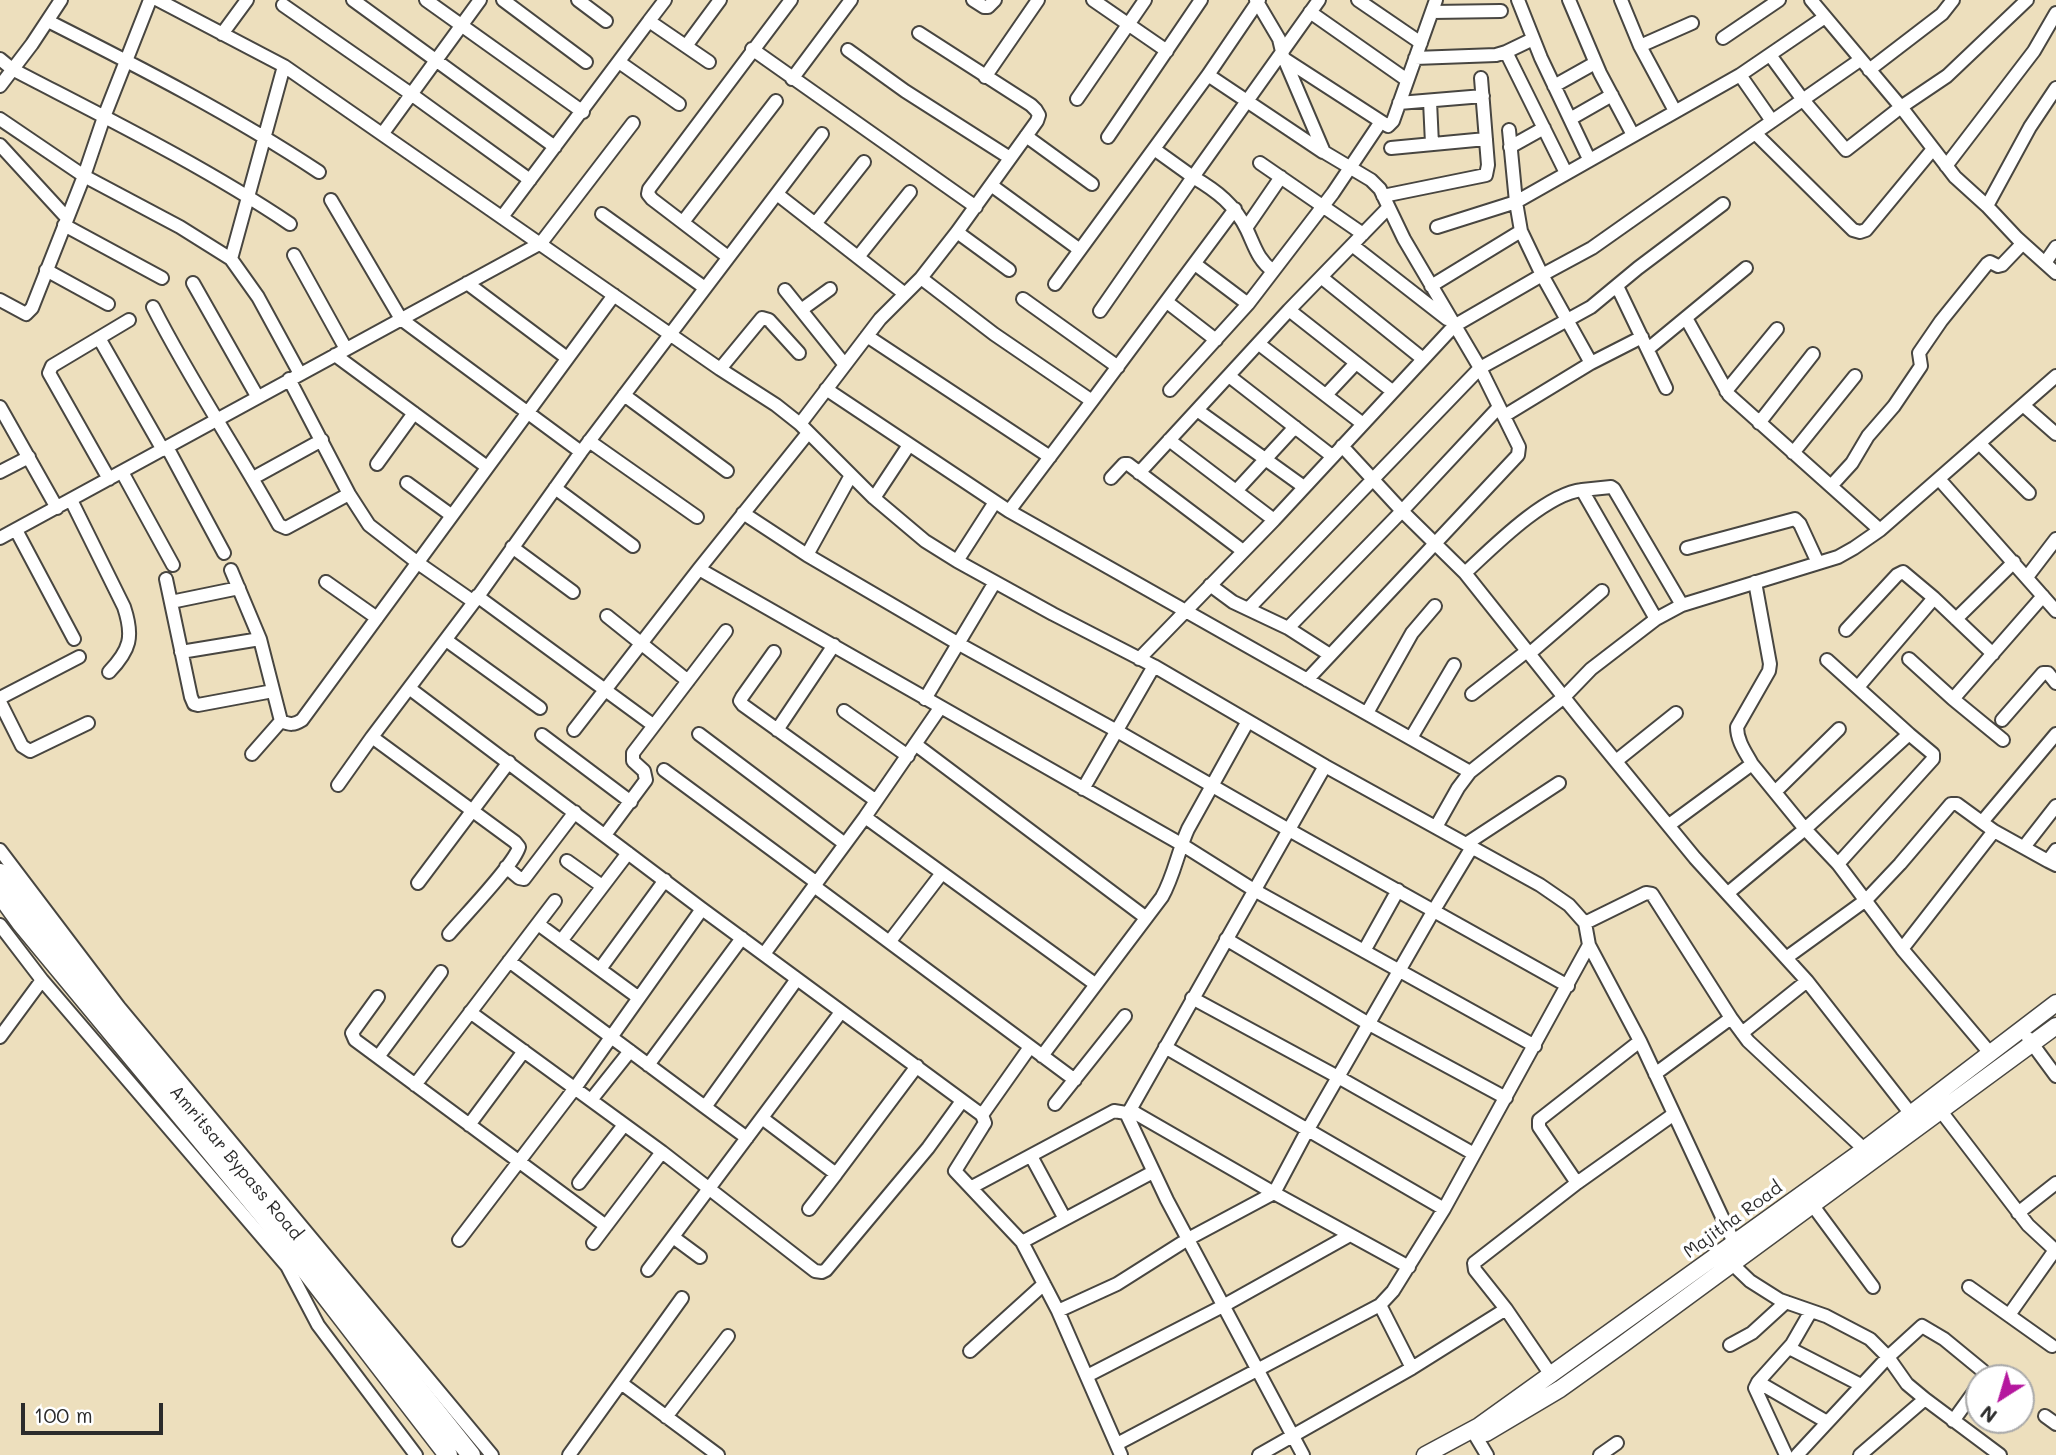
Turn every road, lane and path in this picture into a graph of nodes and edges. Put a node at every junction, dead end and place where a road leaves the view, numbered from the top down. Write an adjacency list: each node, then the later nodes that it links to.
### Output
1 (61, 0): 38 (street)
2 (150, 0): 59 (street)
3 (158, 0): 31 (street)
4 (247, 0): 45 (street)
5 (353, 0): 60 (street)
6 (426, 0): 43 (street)
7 (480, 0): 43 (street)
8 (503, 0): 61 (street)
9 (578, 0): 39 (street)
10 (665, 0): 40 (street)
11 (720, 0): 49 (street)
12 (791, 0): 51 (street)
13 (851, 0): 72 (street)
14 (973, 0): 15 (street)
15 (995, 0)
16 (1038, 0): 70 (street)
17 (1093, 0): 42 (street)
18 (1145, 0): 42 (street)
19 (1201, 0): 53 (street)
20 (1319, 0): 35 (street)
21 (1358, 0): 48 (street)
22 (1421, 0): 33 (street)
23 (1518, 0): 47 (street)
24 (1569, 0): 64 (street)
25 (1779, 0): 46 (street)
26 (1811, 0): 37 (street)
27 (1953, 0): 65 (street)
28 (2027, 0): 87 (street)
29 (1258, 1): 56 (street); 68 (street)
30 (1623, 1): 50 (street)
31 (175, 4): 45 (street)
32 (284, 5): 77 (street)
33 (1434, 7): 34 (street); 48 (street)
34 (1500, 11)
35 (1310, 12): 56 (street); 73 (street)
36 (2056, 13): 118 (street)
37 (1825, 17): 55 (street); 65 (street)
38 (48, 21): 59 (street); 67 (street)
39 (606, 21)
40 (649, 21): 49 (street); 62 (street)
41 (1692, 23): 50 (street)
42 (1128, 24): 53 (street); 80 (street)
43 (461, 27): 60 (street); 89 (street)
44 (919, 33): 70 (street)
45 (222, 34): 66 (street)
46 (1723, 38)
47 (1533, 39): 54 (street); 75 (street)
48 (1421, 43): 57 (street)
49 (686, 46): 63 (street)
50 (1640, 46): 88 (street)
51 (752, 49): 72 (street); 142 (street)
52 (848, 50): 114 (street)
53 (1167, 51): 104 (street)
54 (1506, 52): 57 (street); 96 (street)
55 (1770, 55): 69 (street); 83 (street)
56 (1284, 56): 81 (street); 95 (street); 113 (street)
57 (1415, 58): 73 (street)
58 (0, 59): 67 (street)
59 (126, 60): 90 (street); 101 (street)
60 (436, 61): 77 (street); 108 (street)
61 (586, 62)
62 (619, 62): 86 (street); 89 (street)
63 (709, 62)
64 (1595, 63): 75 (street); 78 (street)
65 (1864, 65): 83 (street); 87 (street)
66 (284, 66): 99 (street); 101 (street)
67 (12, 69): 74 (street); 90 (street)
68 (1208, 75): 81 (street); 111 (street)
69 (1740, 75): 88 (street); 93 (street)
70 (985, 77): 103 (street)
71 (1481, 78): 79 (street)
72 (792, 79): 137 (street)
73 (1408, 80): 85 (street)
74 (0, 86)
75 (1554, 86): 91 (street)
76 (2056, 88): 136 (street)
77 (411, 94): 99 (street); 125 (street)
78 (1612, 95): 91 (street); 102 (street)
79 (1483, 96): 82 (street); 105 (street)
80 (1077, 99)
81 (1247, 100): 113 (street); 123 (street)
82 (1430, 100): 85 (street); 106 (street)
83 (1803, 100): 87 (street); 93 (street)
84 (776, 102): 142 (street)
85 (1399, 103): 95 (street)
86 (678, 104)
87 (1901, 107): 112 (street)
88 (1675, 111): 102 (street)
89 (583, 112): 108 (street)
90 (104, 117): 122 (street); 130 (street)
91 (1570, 119): 115 (street)
92 (0, 120): 122 (street)
93 (1772, 121): 98 (street)
94 (633, 123): 150 (street)
95 (1380, 123): 119 (street)
96 (1544, 128): 109 (street); 121 (street)
97 (1509, 130): 109 (street)
98 (1755, 133): 112 (street); 166 (street)
99 (383, 134): 140 (street)
100 (822, 134): 129 (street)
101 (264, 135): 120 (street); 130 (street)
102 (1633, 135): 115 (street)
103 (1026, 136): 114 (street); 126 (street)
104 (1108, 137)
105 (1486, 139): 106 (street); 132 (street)
106 (1432, 144): 110 (street)
107 (0, 145): 141 (street)
108 (555, 147): 125 (street)
109 (1510, 147): 133 (street)
110 (1391, 148)
111 (1154, 149): 123 (street); 154 (street)
112 (1933, 149): 118 (street)
113 (1324, 152): 119 (street)
114 (1010, 158): 127 (street)
115 (1589, 159): 121 (street)
116 (864, 162): 144 (street)
117 (1260, 163): 124 (street)
118 (1946, 166): 136 (street)
119 (1351, 168): 132 (street); 135 (street)
120 (319, 172)
121 (1566, 173): 133 (street)
122 (84, 176): 141 (street); 158 (street)
123 (1193, 177): 138 (street); 187 (street)
124 (1281, 177): 135 (street); 146 (street)
125 (530, 180): 140 (street)
126 (1092, 184)
127 (991, 185): 137 (street); 154 (street)
128 (910, 192): 157 (street)
129 (777, 194): 144 (street); 156 (street)
130 (248, 196): 143 (street); 158 (street)
131 (331, 200): 189 (street)
132 (1386, 202): 149 (street); 173 (street)
133 (1516, 202): 145 (street); 147 (street)
134 (1723, 204): 174 (street)
135 (1323, 206): 149 (street); 164 (street)
136 (1987, 206): 151 (street)
137 (976, 207): 148 (street)
138 (1235, 209): 146 (street); 160 (street)
139 (602, 214): 175 (street)
140 (502, 216): 150 (street)
141 (66, 221): 162 (street); 168 (street)
142 (683, 222): 156 (street)
143 (290, 224)
144 (816, 224): 157 (street)
145 (1437, 227)
146 (1246, 228): 164 (street)
147 (1521, 231): 166 (street); 173 (street)
148 (957, 232): 163 (street); 169 (street)
149 (1363, 234): 152 (street)
150 (541, 243): 171 (street); 179 (street)
151 (2022, 244): 159 (street); 264 (street)
152 (1352, 245): 167 (street); 193 (street)
153 (2056, 247): 159 (street)
154 (1080, 250): 172 (street)
155 (294, 255): 201 (street)
156 (729, 257): 175 (street)
157 (858, 257): 178 (street)
158 (231, 260): 212 (street)
159 (2045, 262): 165 (street)
160 (1195, 264): 182 (street); 184 (street)
161 (1746, 268): 190 (street)
162 (46, 270): 181 (street); 183 (street)
163 (1009, 270)
164 (1273, 271): 184 (street)
165 (2056, 273)
166 (1542, 275): 192 (street); 193 (street)
167 (1321, 277): 188 (street); 205 (street)
168 (162, 278)
169 (921, 278): 178 (street); 224 (street)
170 (193, 283): 223 (street)
171 (467, 283): 189 (street); 204 (street)
172 (1055, 284)
173 (1431, 286): 193 (street)
174 (1617, 286): 192 (street); 199 (street)
175 (705, 288): 195 (street)
176 (830, 289): 186 (street)
177 (785, 290): 186 (street)
178 (905, 294): 196 (street)
179 (614, 295): 195 (street); 204 (street)
180 (1023, 299): 209 (street)
181 (0, 300)
182 (1167, 302): 198 (street); 209 (street)
183 (108, 304)
184 (1248, 304): 198 (street)
185 (153, 307): 231 (street)
186 (801, 310): 208 (street)
187 (1100, 310)
188 (1289, 310): 200 (street); 206 (street)
189 (401, 318): 201 (street); 230 (street)
190 (1686, 318): 199 (street); 220 (street)
191 (130, 320): 197 (street)
192 (1566, 320): 207 (street); 210 (street)
193 (1453, 325): 205 (street); 210 (street)
194 (1777, 329): 220 (street)
195 (671, 334): 211 (street); 221 (street)
196 (867, 336): 208 (street); 248 (street)
197 (99, 338): 243 (street); 260 (street)
198 (1216, 340): 218 (street)
199 (1645, 343): 207 (street); 216 (street)
200 (1259, 344): 213 (street); 222 (street)
201 (341, 352): 212 (street); 229 (street)
202 (799, 353): 211 (street)
203 (1813, 354): 232 (street)
204 (567, 358): 230 (street)
205 (1423, 359): 219 (street)
206 (1356, 363): 219 (street); 222 (street)
207 (1591, 363): 228 (street)
208 (845, 365): 217 (street)
209 (1118, 366): 224 (street)
210 (1480, 368): 228 (street); 259 (street)
211 (720, 369): 235 (street)
212 (294, 376): 223 (street); 237 (street)
213 (1229, 376): 227 (street); 234 (street)
214 (1855, 376): 245 (street)
215 (2056, 376): 225 (street)
216 (1666, 387)
217 (826, 389): 235 (street); 241 (street)
218 (1170, 390)
219 (1392, 391): 233 (street)
220 (1726, 391): 232 (street)
221 (624, 395): 239 (street); 252 (street)
222 (1326, 395): 233 (street)
223 (257, 396): 231 (street)
224 (1092, 401): 248 (street)
225 (2023, 405): 236 (street); 240 (street)
226 (0, 407): 247 (street)
227 (1197, 410): 238 (street); 249 (street)
228 (1502, 412): 274 (street); 284 (street)
229 (414, 413): 250 (street); 251 (street)
230 (526, 413): 244 (street); 251 (street)
231 (217, 419): 243 (street); 257 (street)
232 (1759, 423): 245 (street)
233 (1363, 424): 242 (street)
234 (1295, 427): 246 (street); 249 (street)
235 (804, 428): 256 (street); 276 (street)
236 (2056, 434)
237 (322, 440): 257 (street); 268 (street)
238 (1169, 440): 255 (street); 267 (street)
239 (589, 441): 244 (street); 278 (street)
240 (1980, 444): 261 (street); 269 (street)
241 (909, 445): 270 (street); 272 (street)
242 (1342, 446): 246 (street); 259 (street)
243 (165, 448): 254 (street); 289 (street)
244 (580, 452): 265 (street)
245 (1793, 453): 264 (street)
246 (1332, 456): 263 (street)
247 (29, 457): 253 (street); 273 (street)
248 (1051, 457): 275 (street)
249 (1266, 459): 263 (street); 267 (street)
250 (377, 464)
251 (486, 467): 277 (street)
252 (727, 471)
253 (0, 472)
254 (122, 472): 260 (street); 295 (street)
255 (1139, 472): 258 (street); 288 (street)
256 (850, 477): 270 (street); 290 (street)
257 (253, 478): 268 (street)
258 (1111, 478)
259 (1373, 478): 274 (street); 314 (street)
260 (109, 479): 271 (street)
261 (1939, 479): 281 (street); 292 (street)
262 (407, 483): 277 (street)
263 (1304, 486): 279 (street)
264 (1831, 486): 281 (street)
265 (555, 488): 285 (street); 286 (street)
266 (1582, 490): 298 (street); 312 (street); 319 (street)
267 (1236, 491): 279 (street)
268 (349, 494): 293 (street)
269 (2029, 494)
270 (874, 498): 291 (street)
271 (71, 500): 273 (street); 341 (street)
272 (995, 502): 275 (street); 291 (street)
273 (57, 508): 280 (street)
274 (1402, 511): 284 (street); 321 (street)
275 (1009, 512): 315 (street)
276 (743, 513): 290 (street); 296 (street)
277 (451, 515): 293 (street)
278 (697, 517)
279 (1273, 520): 288 (street)
280 (16, 530): 282 (street); 324 (street)
281 (1880, 530): 294 (street)
282 (0, 538)
283 (2056, 539): 299 (street)
284 (1435, 543): 298 (street); 334 (street)
285 (633, 546)
286 (512, 547): 307 (street); 310 (street)
287 (1687, 548): 294 (street)
288 (1243, 551): 304 (street)
289 (224, 553)
290 (807, 555): 328 (street)
291 (957, 561): 302 (street)
292 (2014, 562): 299 (street); 320 (street)
293 (418, 563): 310 (street); 318 (street)
294 (1818, 563): 303 (street)
295 (173, 565)
296 (699, 569): 327 (street); 329 (street)
297 (231, 570): 305 (street)
298 (1465, 573): 332 (street)
299 (2027, 577): 308 (street)
300 (166, 579): 311 (street)
301 (326, 582): 318 (street)
302 (995, 582): 328 (street); 336 (street)
303 (1755, 582): 312 (street); 379 (street)
304 (1210, 585): 314 (street); 315 (street)
305 (239, 588): 311 (street); 325 (street)
306 (1602, 591): 332 (street)
307 (573, 592)
308 (2043, 596): 316 (street); 333 (street)
309 (1934, 597): 320 (street); 322 (street); 345 (street)
310 (476, 599): 326 (street); 347 (street)
311 (171, 602): 330 (street)
312 (1682, 605): 319 (street)
313 (1435, 606): 357 (street)
314 (1250, 608): 321 (street)
315 (1186, 611): 336 (street); 342 (street)
316 (2056, 611)
317 (607, 616): 327 (street)
318 (376, 618): 360 (street)
319 (1656, 619): 350 (street)
320 (1956, 619): 333 (street)
321 (1288, 628): 334 (street)
322 (1846, 630)
323 (726, 631): 343 (street)
324 (74, 639)
325 (260, 639): 330 (street); 348 (street)
326 (446, 640): 346 (street); 354 (street)
327 (640, 644): 343 (street); 347 (street)
328 (959, 644): 351 (street); 367 (street)
329 (834, 645): 351 (street); 366 (street)
330 (181, 652): 348 (street)
331 (774, 652): 366 (street)
332 (1528, 652): 349 (street); 350 (street)
333 (1993, 654): 352 (street)
334 (1330, 655): 342 (street)
335 (79, 657): 353 (street)
336 (1139, 659): 340 (street)
337 (1909, 659): 352 (street)
338 (1827, 660): 345 (street)
339 (1454, 665): 373 (street)
340 (1154, 666): 361 (street); 367 (street)
341 (109, 672)
342 (1307, 680): 357 (street)
343 (688, 681): 363 (street)
344 (2056, 683): 359 (street)
345 (1858, 687): 369 (street)
346 (409, 688): 372 (street); 378 (street)
347 (604, 690): 363 (street); 365 (street)
348 (273, 691): 360 (street)
349 (1472, 694)
350 (1564, 697): 377 (street); 382 (street)
351 (925, 699): 355 (street)
352 (1953, 699): 374 (street)
353 (0, 700): 362 (street)
354 (540, 708)
355 (940, 708): 375 (street); 386 (street)
356 (844, 711): 375 (street)
357 (1367, 713): 373 (street)
358 (1676, 713): 377 (street)
359 (2002, 720)
360 (281, 721): 376 (street)
361 (1248, 722): 380 (street); 385 (street)
362 (88, 723)
363 (653, 725): 389 (street)
364 (1839, 729): 387 (street)
365 (574, 730)
366 (777, 730): 388 (street)
367 (1117, 731): 385 (street); 386 (street)
368 (699, 734): 401 (street)
369 (1909, 734): 397 (street); 409 (street)
370 (542, 735): 389 (street)
371 (2056, 735): 394 (street)
372 (372, 737): 384 (street); 391 (street)
373 (1411, 738): 382 (street)
374 (2003, 740)
375 (911, 750): 388 (street); 425 (street)
376 (252, 754)
377 (1616, 761): 395 (street)
378 (509, 762): 391 (street); 392 (street)
379 (1752, 764): 387 (street); 395 (street)
380 (1325, 766): 396 (street); 398 (street)
381 (664, 770): 415 (street)
382 (1470, 772): 396 (street)
383 (1559, 783): 403 (street)
384 (338, 785)
385 (1213, 785): 398 (street); 402 (street)
386 (1083, 789): 402 (street)
387 (1775, 792): 397 (street)
388 (875, 800): 393 (street)
389 (631, 802): 400 (street)
390 (2056, 806): 404 (street)
391 (472, 811): 410 (street); 414 (street)
392 (575, 812): 400 (street); 410 (street)
393 (864, 817): 401 (street); 412 (street)
394 (1982, 822): 399 (street); 421 (street)
395 (1669, 825): 419 (street)
396 (1436, 827): 403 (street)
397 (1805, 829): 409 (street); 419 (street)
398 (1289, 830): 417 (street); 418 (street)
399 (1994, 831): 404 (street); 435 (street)
400 (605, 835): 406 (street)
401 (845, 844): 415 (street)
402 (1181, 845): 417 (street); 425 (street)
403 (1469, 846): 424 (street); 427 (street)
404 (2024, 847): 407 (street)
405 (0, 850): 549 (street)
406 (628, 853): 413 (street); 416 (street)
407 (2053, 859)
408 (567, 862): 416 (street)
409 (1838, 864): 421 (street)
410 (506, 867): 429 (street)
411 (0, 873): 545 (highway, Amritsar Bypass Road)
412 (942, 873): 433 (street); 446 (street)
413 (665, 880): 423 (street); 440 (street)
414 (418, 883)
415 (816, 884): 433 (street); 437 (street)
416 (602, 886): 432 (street)
417 (1254, 890): 431 (street); 436 (street)
418 (1398, 890): 424 (street); 436 (street)
419 (1728, 893): 438 (street)
420 (0, 894): 526 (highway, Amritsar Bypass Road)
421 (1866, 900): 435 (street); 438 (street)
422 (555, 901): 426 (street)
423 (702, 909): 430 (street); 449 (street)
424 (1434, 910): 441 (street); 447 (street)
425 (1145, 917): 446 (street)
426 (538, 923): 432 (street); 439 (street)
427 (1585, 923): 434 (street); 455 (street)
428 (0, 925): 444 (street)
429 (449, 934)
430 (742, 938): 437 (street); 472 (street)
431 (1226, 939): 450 (street); 456 (street)
432 (561, 941): 440 (street)
433 (890, 941): 465 (street)
434 (1589, 945): 447 (street); 462 (street)
435 (1902, 949): 469 (street)
436 (1364, 951): 441 (street)
437 (764, 954): 443 (street)
438 (1786, 958): 445 (street)
439 (509, 961): 452 (street); 460 (street)
440 (600, 969): 449 (street)
441 (1399, 970): 456 (street); 464 (street)
442 (441, 972): 471 (street)
443 (797, 979): 453 (street); 485 (street)
444 (42, 980): 461 (street); 525 (street)
445 (1807, 981): 459 (street); 488 (street)
446 (1096, 984): 470 (street)
447 (1568, 986): 464 (street)
448 (378, 997): 471 (street)
449 (639, 998): 460 (street)
450 (1192, 998): 466 (street); 476 (street)
451 (2056, 1003): 458 (main road, Majitha Road)
452 (470, 1012): 467 (street); 478 (street)
453 (841, 1012): 473 (street); 490 (street)
454 (1125, 1016): 477 (street)
455 (1731, 1018): 459 (street); 474 (street)
456 (1369, 1024): 476 (street); 480 (street)
457 (2056, 1026): 463 (main road, Majitha Road)
458 (2021, 1030): 463 (street); 469 (main road, Majitha Road)
459 (1742, 1033): 495 (street)
460 (612, 1036): 468 (street); 479 (street)
461 (0, 1037)
462 (1640, 1041): 474 (street); 503 (street)
463 (2032, 1044): 475 (street); 484 (main road, Majitha Road)
464 (1535, 1046): 480 (street)
465 (1030, 1047): 470 (street); 489 (street)
466 (1165, 1047): 486 (street); 493 (street)
467 (524, 1051): 479 (street); 491 (street)
468 (630, 1051): 472 (street); 481 (street)
469 (1990, 1053): 484 (main road, Majitha Road)
470 (1042, 1056): 477 (street)
471 (378, 1057): 478 (street)
472 (648, 1065): 485 (street)
473 (917, 1066): 482 (street); 501 (street)
474 (1656, 1074): 487 (street)
475 (2056, 1076)
476 (1338, 1077): 493 (street); 497 (street)
477 (1074, 1080): 483 (street)
478 (415, 1085): 491 (street)
479 (575, 1088): 481 (street); 499 (street)
480 (1506, 1098): 497 (street)
481 (591, 1100): 492 (street)
482 (962, 1101): 489 (street); 506 (street)
483 (1055, 1104)
484 (1936, 1104): 488 (main road, Majitha Road); 508 (main road, Majitha Road); 511 (street)
485 (705, 1107): 494 (street)
486 (1128, 1111): 498 (street); 500 (street); 507 (street)
487 (1674, 1114): 503 (street); 521 (street)
488 (1910, 1114): 495 (main road, Majitha Road)
489 (982, 1115): 505 (street)
490 (762, 1118): 494 (street); 501 (street)
491 (469, 1125): 499 (street)
492 (624, 1125): 496 (street); 502 (street)
493 (1307, 1131): 507 (street); 510 (street)
494 (747, 1138): 506 (street)
495 (1864, 1149): 508 (main road, Majitha Road)
496 (662, 1152): 506 (street); 513 (street)
497 (1474, 1154): 510 (street)
498 (1031, 1156): 505 (street); 512 (street)
499 (518, 1161): 513 (street); 516 (street)
500 (1153, 1172): 512 (street); 517 (street)
501 (836, 1174): 509 (street)
502 (579, 1183)
503 (1577, 1183): 534 (street)
504 (2056, 1183): 511 (street)
505 (972, 1187): 518 (street)
506 (710, 1189): 515 (street)
507 (1274, 1193): 514 (street); 517 (street)
508 (1808, 1198): 521 (main road, Majitha Road); 528 (street)
509 (809, 1209)
510 (1444, 1209): 523 (street)
511 (2018, 1213): 520 (street)
512 (1065, 1219): 518 (street)
513 (606, 1226): 519 (street)
514 (1350, 1235): 523 (street); 533 (street)
515 (673, 1237): 522 (street); 524 (street)
516 (459, 1240)
517 (1188, 1240): 533 (street); 535 (street)
518 (1022, 1242): 527 (street)
519 (593, 1243)
520 (2056, 1251): 537 (street)
521 (1732, 1253): 531 (street); 548 (main road, Majitha Road); 561 (main road, Majitha Road)
522 (700, 1257)
523 (1409, 1267): 532 (street)
524 (648, 1269)
525 (294, 1275): 526 (highway); 566 (street)
526 (314, 1280): 567 (highway, Amritsar Bypass Road)
527 (1044, 1284): 535 (street); 542 (street)
528 (1874, 1287)
529 (1969, 1287): 537 (street)
530 (682, 1298): 552 (street)
531 (1786, 1301): 536 (street); 539 (street)
532 (1380, 1305): 546 (street); 547 (street)
533 (1223, 1306): 547 (street); 550 (street)
534 (1506, 1309): 546 (street); 548 (street)
535 (1058, 1311): 550 (street)
536 (1811, 1311): 541 (street); 543 (street)
537 (2008, 1315): 540 (street)
538 (728, 1336): 557 (street)
539 (1730, 1345)
540 (2052, 1346)
541 (1789, 1348): 551 (street); 553 (street)
542 (970, 1350)
543 (1888, 1357): 544 (street); 553 (street); 554 (street)
544 (1974, 1364)
545 (402, 1367): 549 (highway); 568 (highway, Amritsar Bypass Road)
546 (1412, 1368): 562 (street)
547 (1257, 1371): 562 (street); 564 (street)
548 (1550, 1375): 561 (main road, Majitha Road)
549 (426, 1376): 569 (street)
550 (1087, 1376): 564 (street)
551 (1758, 1382): 559 (street); 578 (street)
552 (621, 1383): 557 (street); 570 (street)
553 (1861, 1385): 559 (street)
554 (1925, 1399): 558 (street); 580 (street)
555 (1965, 1404): 558 (street)
556 (2045, 1416): 560 (street)
557 (666, 1417): 571 (street)
558 (1953, 1421): 565 (street)
559 (1827, 1422): 579 (street)
560 (2056, 1424)
561 (1475, 1434): 574 (main road, Majitha Road); 575 (main road, Majitha Road); 576 (street)
562 (1293, 1437): 572 (street); 573 (street)
563 (1617, 1443): 577 (street)
564 (1119, 1450)
565 (1995, 1454)
566 (416, 1455)
567 (448, 1455)
568 (471, 1455)
569 (492, 1455)
570 (569, 1455)
571 (718, 1455)
572 (1259, 1455)
573 (1303, 1455)
574 (1425, 1455)
575 (1448, 1455)
576 (1487, 1455)
577 (1600, 1455)
578 (1786, 1455)
579 (1797, 1455)
580 (1860, 1455)

